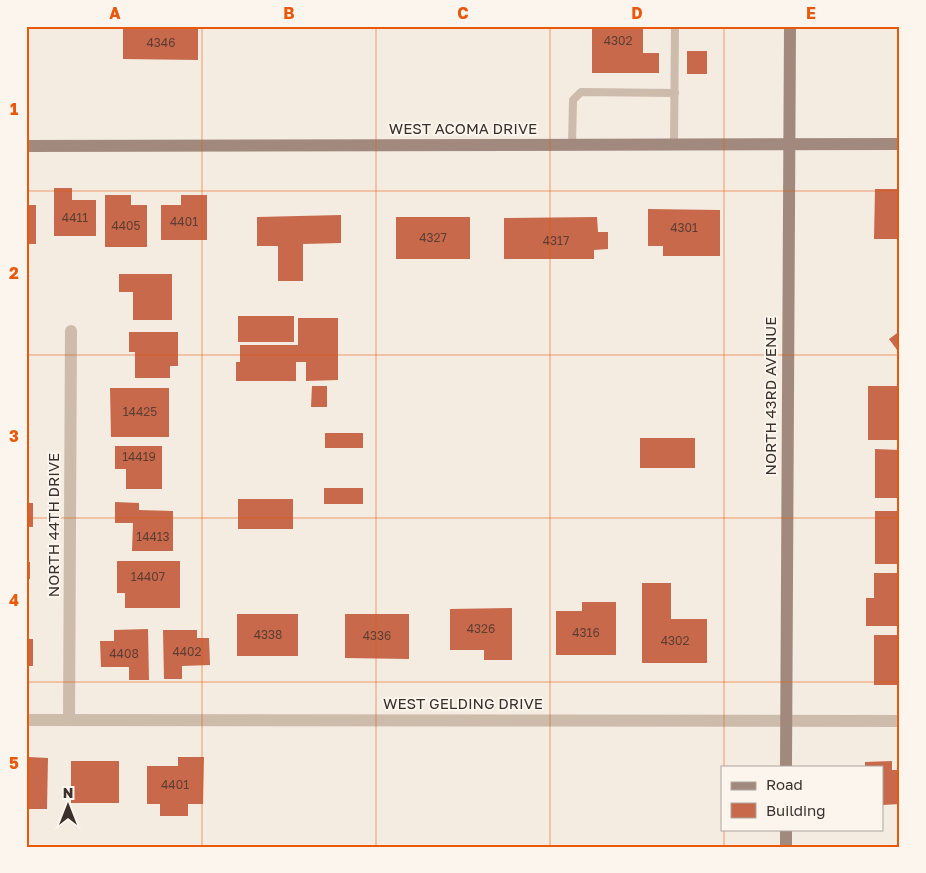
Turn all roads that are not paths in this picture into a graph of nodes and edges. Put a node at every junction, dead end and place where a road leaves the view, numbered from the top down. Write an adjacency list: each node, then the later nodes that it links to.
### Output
1 (675, 26): 3 (lane)
2 (790, 26): 7 (street, NORTH 43RD AVENUE)
3 (675, 93): 5 (lane); 6 (lane)
4 (900, 144): 7 (street, WEST ACOMA DRIVE)
5 (572, 145): 6 (street, WEST ACOMA DRIVE); 8 (street, WEST ACOMA DRIVE)
6 (674, 145): 7 (street, WEST ACOMA DRIVE)
7 (789, 145): 12 (street, NORTH 43RD AVENUE)
8 (26, 146)
9 (71, 331): 11 (street, NORTH 44TH DRIVE)
10 (26, 720): 11 (street, WEST GELDING DRIVE)
11 (68, 720): 12 (street, WEST GELDING DRIVE)
12 (786, 721): 13 (street, WEST GELDING DRIVE); 14 (street, NORTH 43RD AVENUE)
13 (900, 721)
14 (786, 766)
15 (786, 830): 16 (street)
16 (786, 847)

